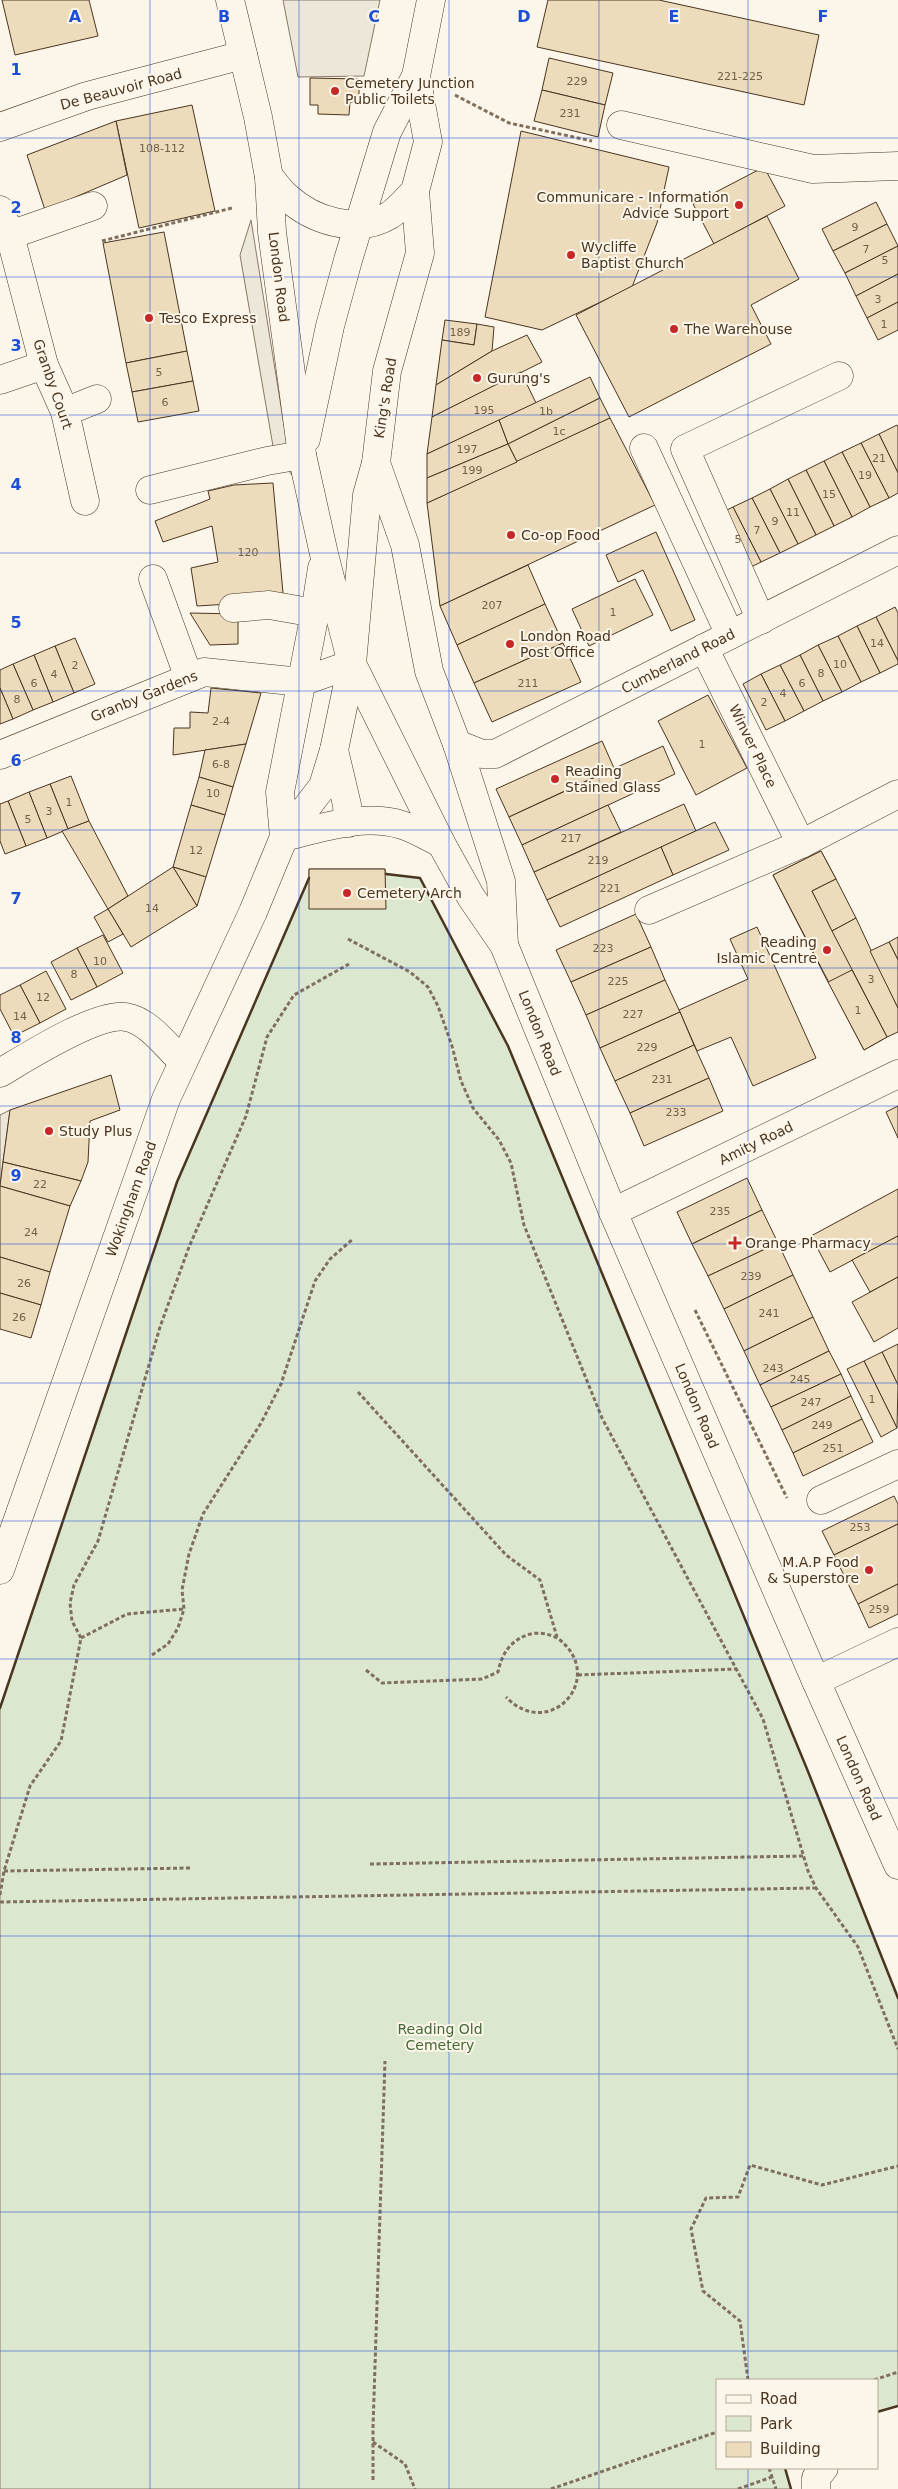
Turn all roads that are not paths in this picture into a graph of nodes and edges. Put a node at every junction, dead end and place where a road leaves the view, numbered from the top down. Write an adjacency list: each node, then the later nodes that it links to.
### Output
1 (230, 0): 3 (main road, London Road)
2 (431, 0): 4 (main road, King's Road)
3 (243, 55): 6 (main road, De Beauvoir Road); 8 (main road, London Road)
4 (416, 76): 9 (main road, King's Road); 12 (main road, King's Road)
5 (621, 125): 7 (main road)
6 (0, 127)
7 (898, 166)
8 (269, 177): 12 (main road); 20 (main road, London Road)
9 (415, 191): 12 (main road); 21 (main road, King's Road)
10 (93, 206): 13 (main road)
11 (0, 210): 13 (main road, Granby Court)
12 (359, 224): 20 (main road, King's Road)
13 (10, 235): 14 (main road, Granby Court)
14 (44, 366): 16 (main road); 18 (main road, Granby Court)
15 (839, 376): 29 (main road)
16 (0, 380)
17 (96, 399): 18 (main road)
18 (65, 412): 23 (main road, Granby Court)
19 (644, 448): 30 (main road)
20 (302, 455): 22 (main road); 25 (main road, London Road)
21 (376, 463): 32 (main road, King's Road); 35 (main road, London Road)
22 (150, 490)
23 (85, 501)
24 (898, 550): 29 (main road, Cumberland Road)
25 (324, 554): 28 (main road, London Road); 32 (main road, London Road)
26 (153, 579): 33 (main road)
27 (233, 608): 28 (main road)
28 (315, 613): 34 (main road, London Road)
29 (761, 620): 30 (main road, Cumberland Road)
30 (730, 635): 31 (main road, Cumberland Road)
31 (704, 648): 35 (main road, Cumberland Road); 42 (main road, Winver Place)
32 (352, 664): 34 (main road, Granby Gardens); 36 (main road, Wokingham Road); 41 (main road, London Road)
33 (189, 678): 34 (main road, Granby Gardens); 37 (main road, Granby Gardens)
34 (301, 682): 40 (main road, Wokingham Road)
35 (457, 744): 44 (main road, London Road)
36 (334, 750): 39 (main road); 40 (main road, Wokingham Road)
37 (0, 755)
38 (898, 794): 42 (main road)
39 (348, 823): 40 (main road); 41 (main road)
40 (284, 838): 45 (main road, Wokingham Road)
41 (441, 843): 44 (main road, London Road)
42 (801, 844): 43 (main road)
43 (649, 910)
44 (504, 945): 48 (main road, London Road)
45 (183, 1062): 46 (main road); 51 (main road, Wokingham Road)
46 (0, 1073)
47 (898, 1074): 48 (main road, Amity Road)
48 (613, 1212): 54 (main road, London Road)
49 (898, 1464): 50 (main road)
50 (821, 1500)
51 (5, 1539): 52 (main road, Wokingham Road)
52 (0, 1570)
53 (898, 1642): 54 (main road)
54 (816, 1681): 55 (main road, London Road)
55 (898, 1865)
56 (823, 2469): 57 (main road)
57 (816, 2489)

